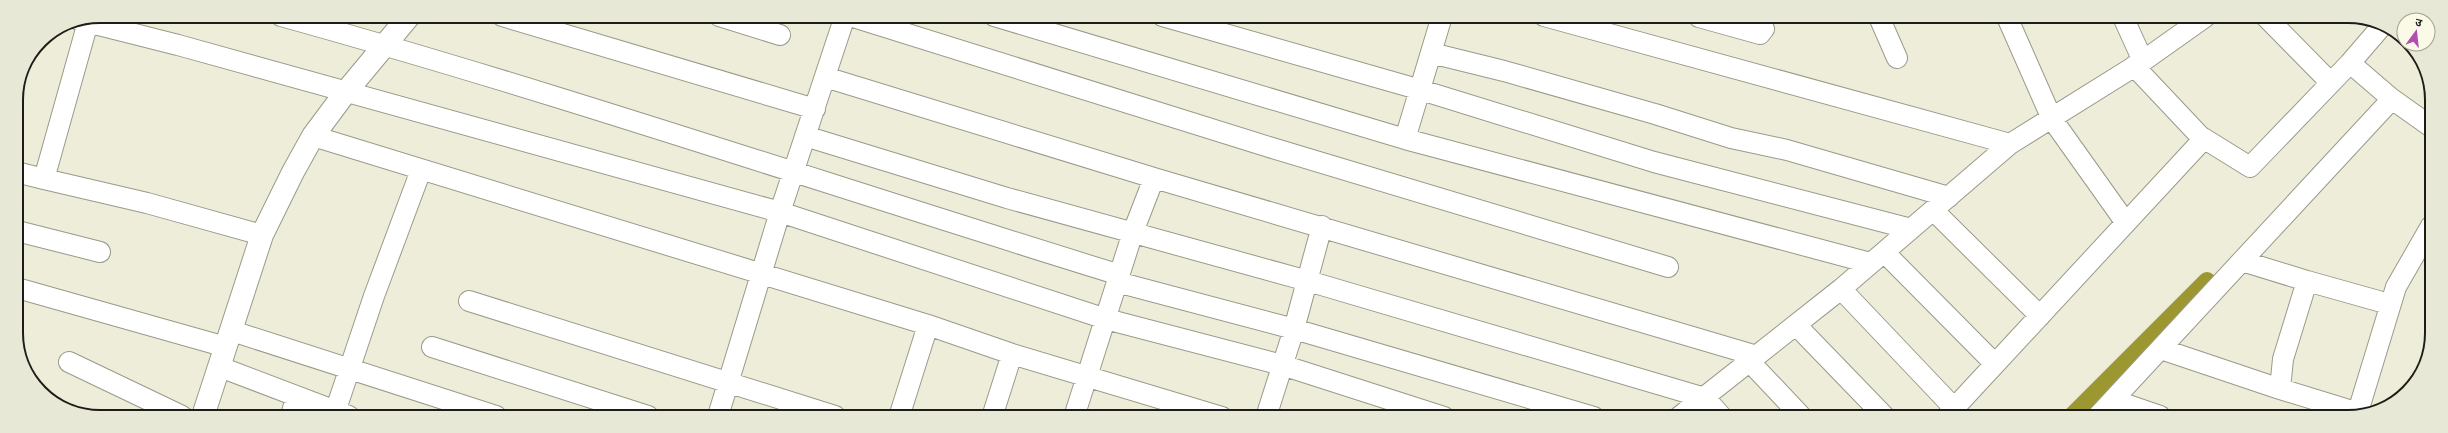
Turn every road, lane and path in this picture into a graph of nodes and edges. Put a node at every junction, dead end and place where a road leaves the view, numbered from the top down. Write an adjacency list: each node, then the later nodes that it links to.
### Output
1 (306, 23): 22 (street)
2 (403, 23): 22 (street)
3 (526, 23): 32 (street)
4 (741, 23): 21 (street)
5 (843, 23): 27 (street)
6 (872, 23): 57 (street)
7 (1017, 23): 38 (street)
8 (1186, 23): 29 (street)
9 (1440, 23): 23 (street)
10 (1569, 23): 39 (street)
11 (1723, 23): 12 (street)
12 (1762, 23)
13 (1882, 23): 24 (street)
14 (2010, 23): 33 (street)
15 (2125, 23): 25 (street)
16 (2196, 23): 25 (street)
17 (2272, 23): 28 (street)
18 (93, 24): 30 (street)
19 (82, 25): 44 (street)
20 (2379, 30): 26 (street)
21 (780, 35)
22 (386, 45): 30 (street); 41 (street)
23 (1431, 53): 29 (street); 45 (street)
24 (1897, 58)
25 (2138, 63): 33 (street); 37 (street)
26 (2350, 64): 28 (street); 31 (street)
27 (825, 77): 32 (street); 43 (street)
28 (2332, 83): 37 (street)
29 (1421, 90): 38 (street); 49 (street)
30 (345, 93): 35 (street); 46 (street)
31 (2392, 99): 34 (street); 56 (street)
32 (815, 109): 36 (street)
33 (2052, 119): 39 (street); 47 (street)
34 (2425, 122)
35 (313, 136): 40 (street); 52 (street)
36 (805, 136): 41 (street); 50 (street)
37 (2200, 136): 47 (street)
38 (1405, 139): 55 (street)
39 (2010, 144): 45 (street)
40 (422, 170): 58 (street); 79 (street)
41 (793, 173): 46 (street); 59 (street)
42 (23, 174): 44 (street)
43 (1154, 178): 48 (street); 50 (street)
44 (44, 179): 52 (street)
45 (1941, 204): 49 (street); 66 (street)
46 (780, 212): 58 (street); 67 (street)
47 (2126, 223): 66 (street)
48 (1322, 226): 60 (street); 75 (street)
49 (1910, 229): 55 (street)
50 (1134, 232): 59 (street); 60 (street)
51 (23, 233): 54 (street)
52 (262, 235): 72 (street)
53 (2425, 236): 65 (street)
54 (100, 252)
55 (1877, 258): 62 (street); 77 (street)
56 (2242, 261): 61 (street); 73 (street)
57 (1668, 267)
58 (760, 274): 68 (street); 81 (street)
59 (1118, 278): 67 (street); 70 (street)
60 (1308, 281): 70 (street); 84 (street)
61 (2307, 281): 65 (street); 82 (street)
62 (1841, 289): 69 (street); 107 (street)
63 (23, 290): 72 (street)
64 (470, 301): 81 (street)
65 (2390, 304): 86 (street)
66 (2040, 316): 77 (street)
67 (1106, 319): 78 (street); 80 (street)
68 (928, 325): 74 (street); 96 (street)
69 (1796, 326): 75 (street); 106 (street)
70 (1294, 329): 78 (street); 102 (street)
71 (432, 347): 93 (street)
72 (226, 348): 79 (street); 83 (street); 88 (street)
73 (2162, 349): 82 (street); 85 (street)
74 (1012, 354): 80 (street); 97 (street)
75 (1754, 359): 84 (street); 105 (street)
76 (69, 362): 87 (street)
77 (1995, 364): 108 (street)
78 (1282, 365): 100 (street); 101 (street)
79 (348, 369): 91 (street); 92 (street)
80 (1086, 376): 98 (street); 99 (street)
81 (729, 383): 94 (street); 95 (street)
82 (2280, 389): 111 (street)
83 (296, 397): 89 (street); 90 (street)
84 (1705, 398): 103 (street); 104 (street)
85 (2113, 400): 109 (street); 110 (street)
86 (2360, 409)
87 (169, 410)
88 (205, 410)
89 (293, 410)
90 (331, 410)
91 (343, 410)
92 (477, 410)
93 (629, 410)
94 (720, 410)
95 (816, 410)
96 (901, 410)
97 (994, 410)
98 (1076, 410)
99 (1199, 410)
100 (1268, 410)
101 (1422, 410)
102 (1570, 410)
103 (1689, 410)
104 (1716, 410)
105 (1796, 410)
106 (1878, 410)
107 (1948, 410)
108 (1952, 410)
109 (2103, 410)
110 (2141, 410)
111 (2346, 410)

